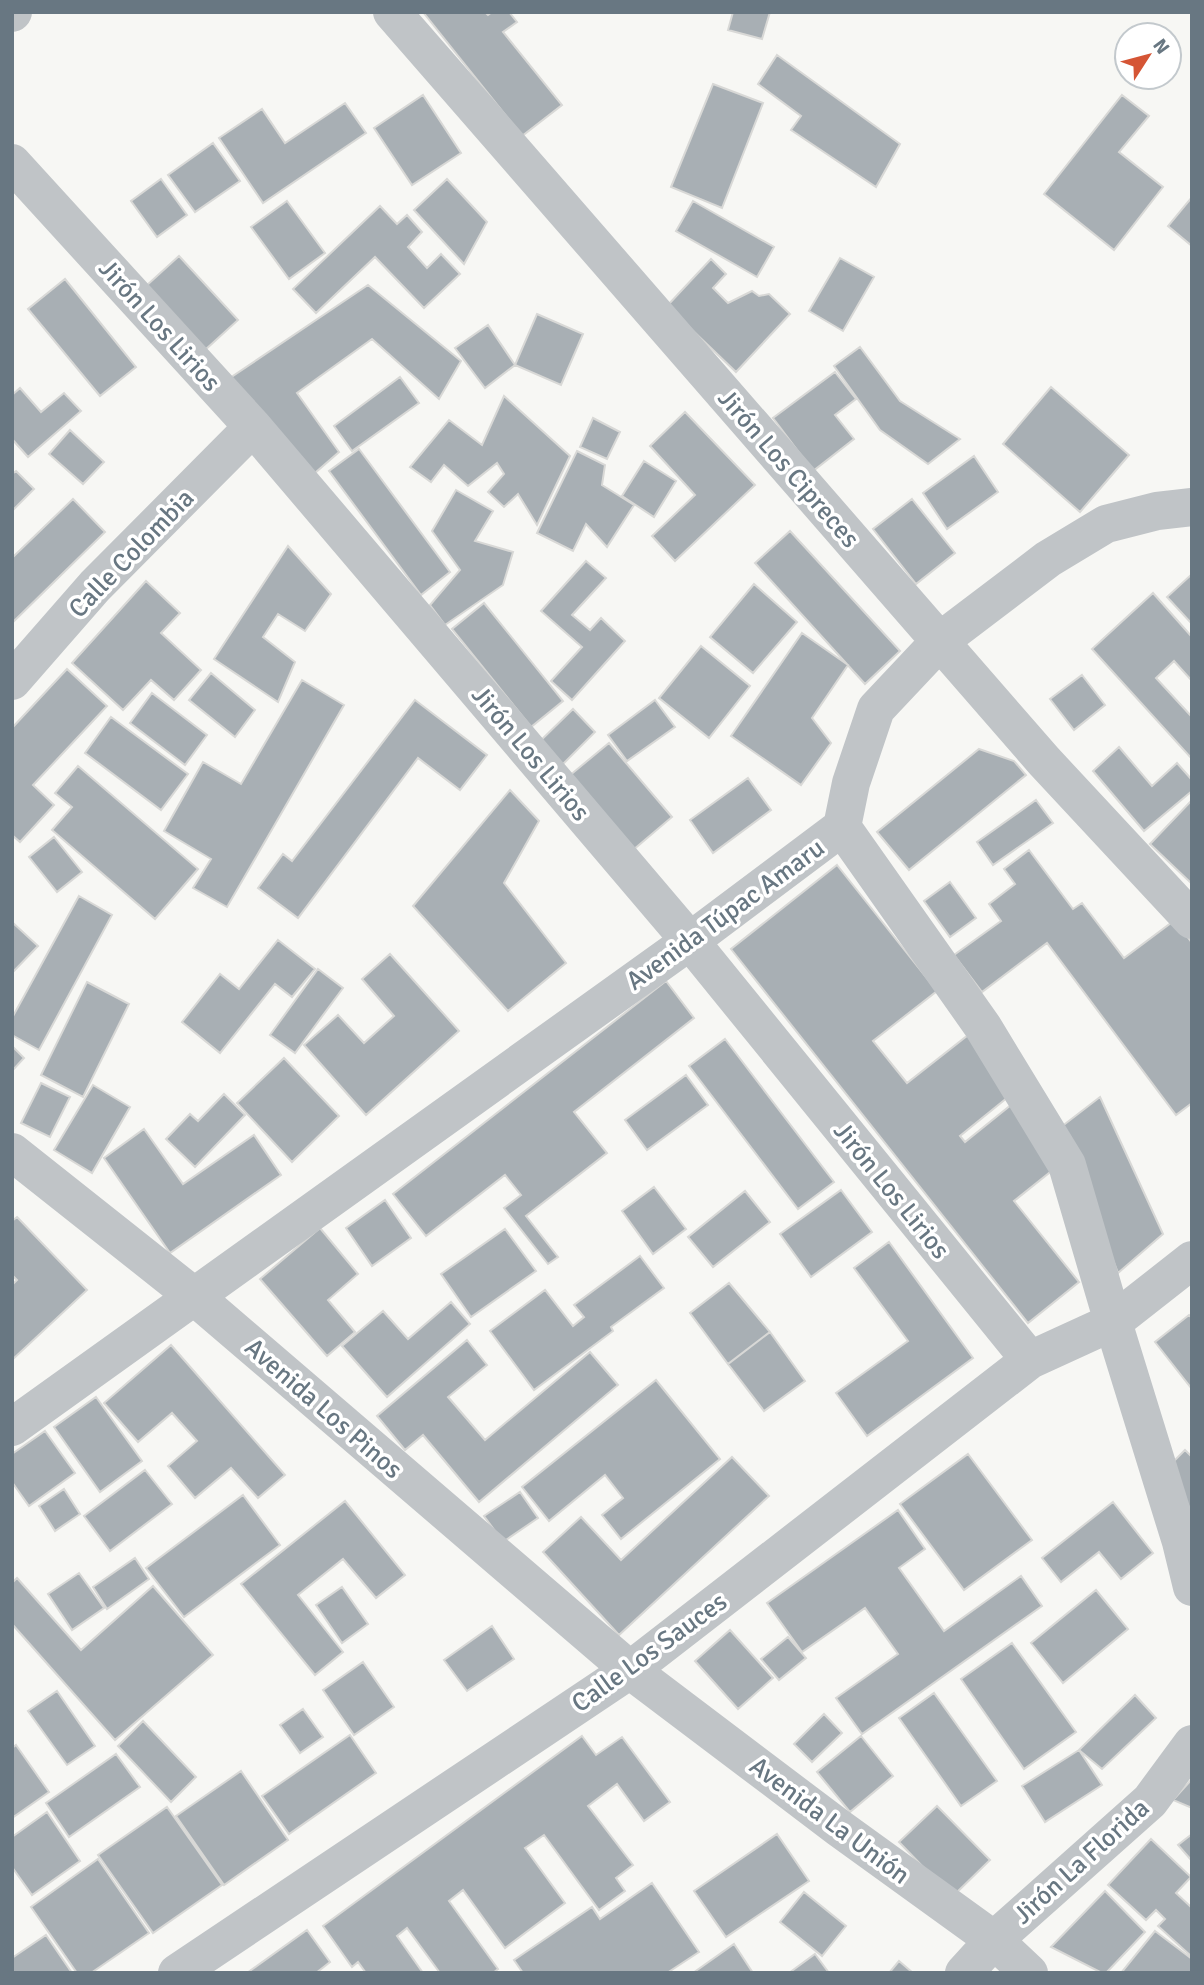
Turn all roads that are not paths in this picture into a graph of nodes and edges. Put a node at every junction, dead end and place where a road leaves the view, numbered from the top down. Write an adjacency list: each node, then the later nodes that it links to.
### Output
1 (392, 12): 5 (street, Jirón Los Cipreces)
2 (12, 163): 3 (street, Jirón Los Lirios)
3 (253, 427): 6 (street, Calle Colombia); 9 (street, Jirón Los Lirios)
4 (1192, 507): 5 (street, Avenida Túpac Amaru)
5 (940, 641): 7 (street, Avenida Túpac Amaru); 8 (street, Jirón Los Cipreces)
6 (12, 681)
7 (842, 827): 9 (street, Avenida Túpac Amaru); 13 (street)
8 (1192, 920)
9 (690, 941): 12 (street, Avenida Túpac Amaru); 14 (street, Jirón Los Lirios)
10 (12, 1152): 12 (street, Avenida Los Pinos)
11 (1192, 1260): 13 (street, Calle Los Sauces)
12 (195, 1297): 15 (street, Avenida Túpac Amaru); 17 (street, Avenida Los Pinos)
13 (1113, 1322): 14 (street, Calle Los Sauces); 16 (street)
14 (1030, 1360): 17 (street, Calle Los Sauces)
15 (12, 1427)
16 (1192, 1587)
17 (630, 1670): 19 (street, Avenida La Unión); 20 (street, Calle Los Sauces)
18 (1192, 1744): 19 (street, Jirón La Florida)
19 (994, 1940): 21 (street, Jirón La Florida); 22 (street, Avenida La Unión)
20 (177, 1973)
21 (964, 1973)
22 (1029, 1973)

